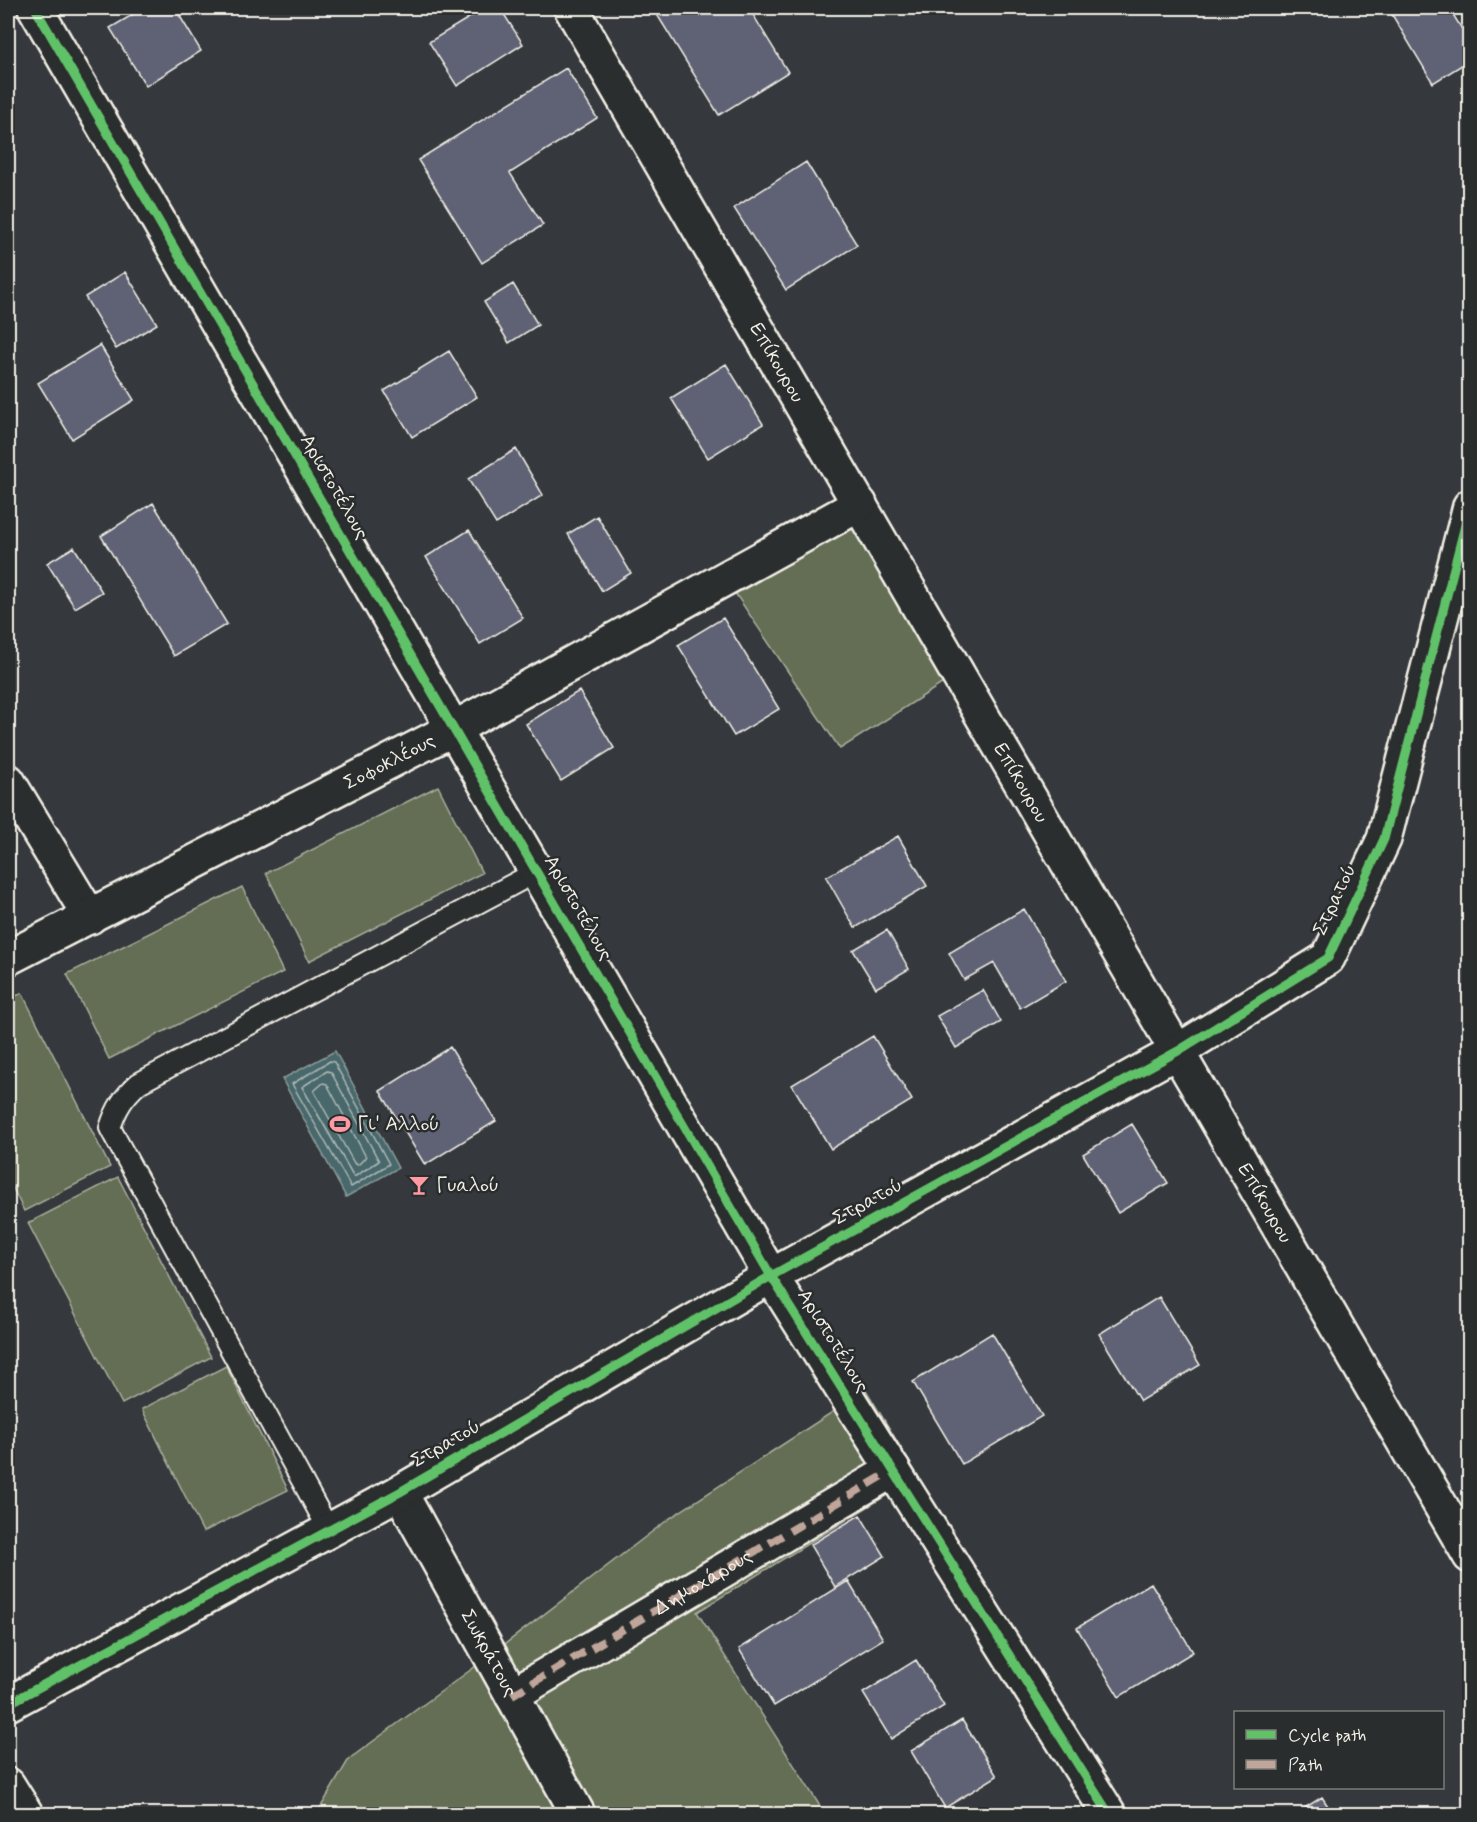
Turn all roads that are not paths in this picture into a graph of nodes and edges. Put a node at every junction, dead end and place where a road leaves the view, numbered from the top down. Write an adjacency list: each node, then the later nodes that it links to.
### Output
1 (35, 8): 5 (street, Αριστοτέλους)
2 (571, 8): 3 (street, Επίκουρου)
3 (860, 504): 5 (street, Σοφοκλέους); 10 (street, Επίκουρου)
4 (1470, 506): 10 (street, Στρατού)
5 (453, 729): 7 (street, Αριστοτέλους); 8 (street, Σοφοκλέους)
6 (8, 781): 8 (street)
7 (536, 872): 11 (street, Αριστοτέλους); 14 (lane)
8 (90, 917): 9 (street, Σοφοκλέους)
9 (8, 958)
10 (1178, 1051): 11 (street, Στρατού); 15 (street, Επίκουρου)
11 (771, 1276): 12 (street, Αριστοτέλους); 13 (street, Στρατού)
12 (893, 1470): 16 (street, Δημοχάρους); 21 (street, Αριστοτέλους)
13 (400, 1492): 14 (street, Στρατού); 16 (street, Σωκράτους)
14 (329, 1530): 17 (street, Στρατού)
15 (1470, 1556)
16 (512, 1695): 20 (street, Σωκράτους)
17 (8, 1704)
18 (8, 1785): 19 (street)
19 (26, 1815)
20 (578, 1815)
21 (1109, 1815)

